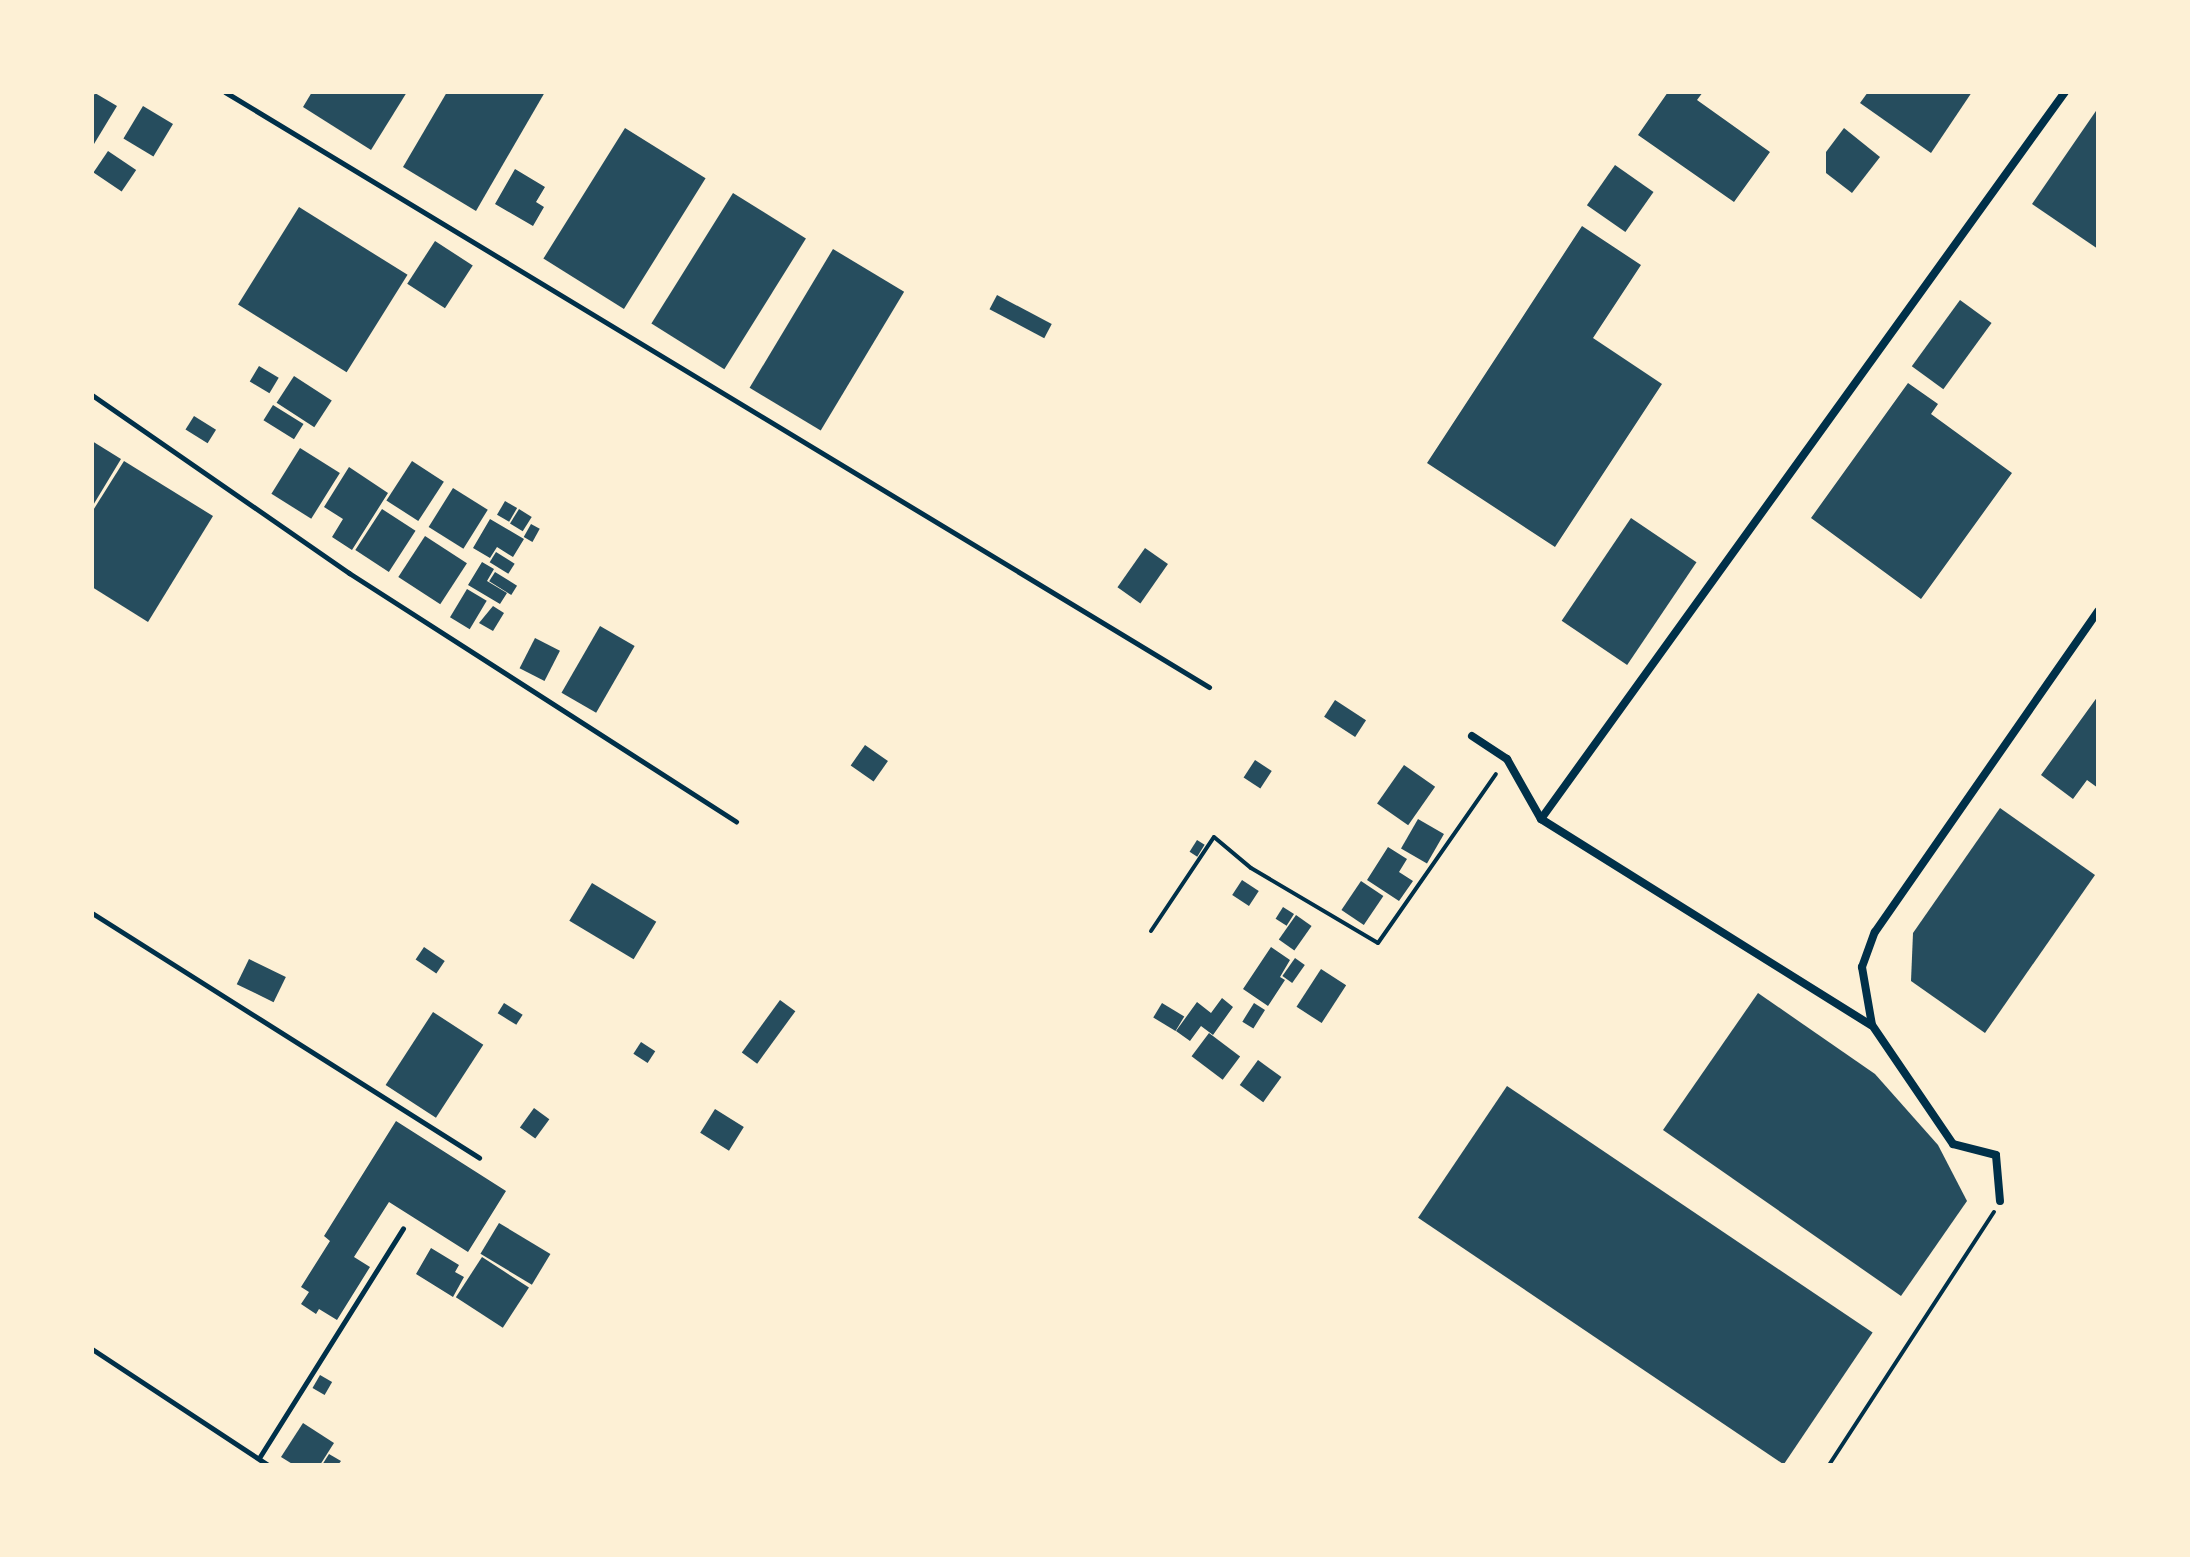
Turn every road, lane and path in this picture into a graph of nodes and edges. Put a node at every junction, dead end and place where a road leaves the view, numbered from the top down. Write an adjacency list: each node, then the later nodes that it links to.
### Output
1 (225, 92): 5 (lane)
2 (2065, 92): 8 (street)
3 (92, 395): 9 (lane)
4 (2098, 611): 12 (street)
5 (1209, 687)
6 (1472, 736): 7 (street)
7 (1507, 759): 8 (street); 11 (path)
8 (1541, 819): 12 (street)
9 (736, 821)
10 (92, 913): 13 (lane)
11 (1151, 931)
12 (1872, 1025): 14 (street)
13 (479, 1158)
14 (2000, 1201): 19 (path)
15 (403, 1228): 17 (lane)
16 (92, 1349): 17 (lane)
17 (259, 1458): 18 (lane)
18 (268, 1465)
19 (1829, 1465)

